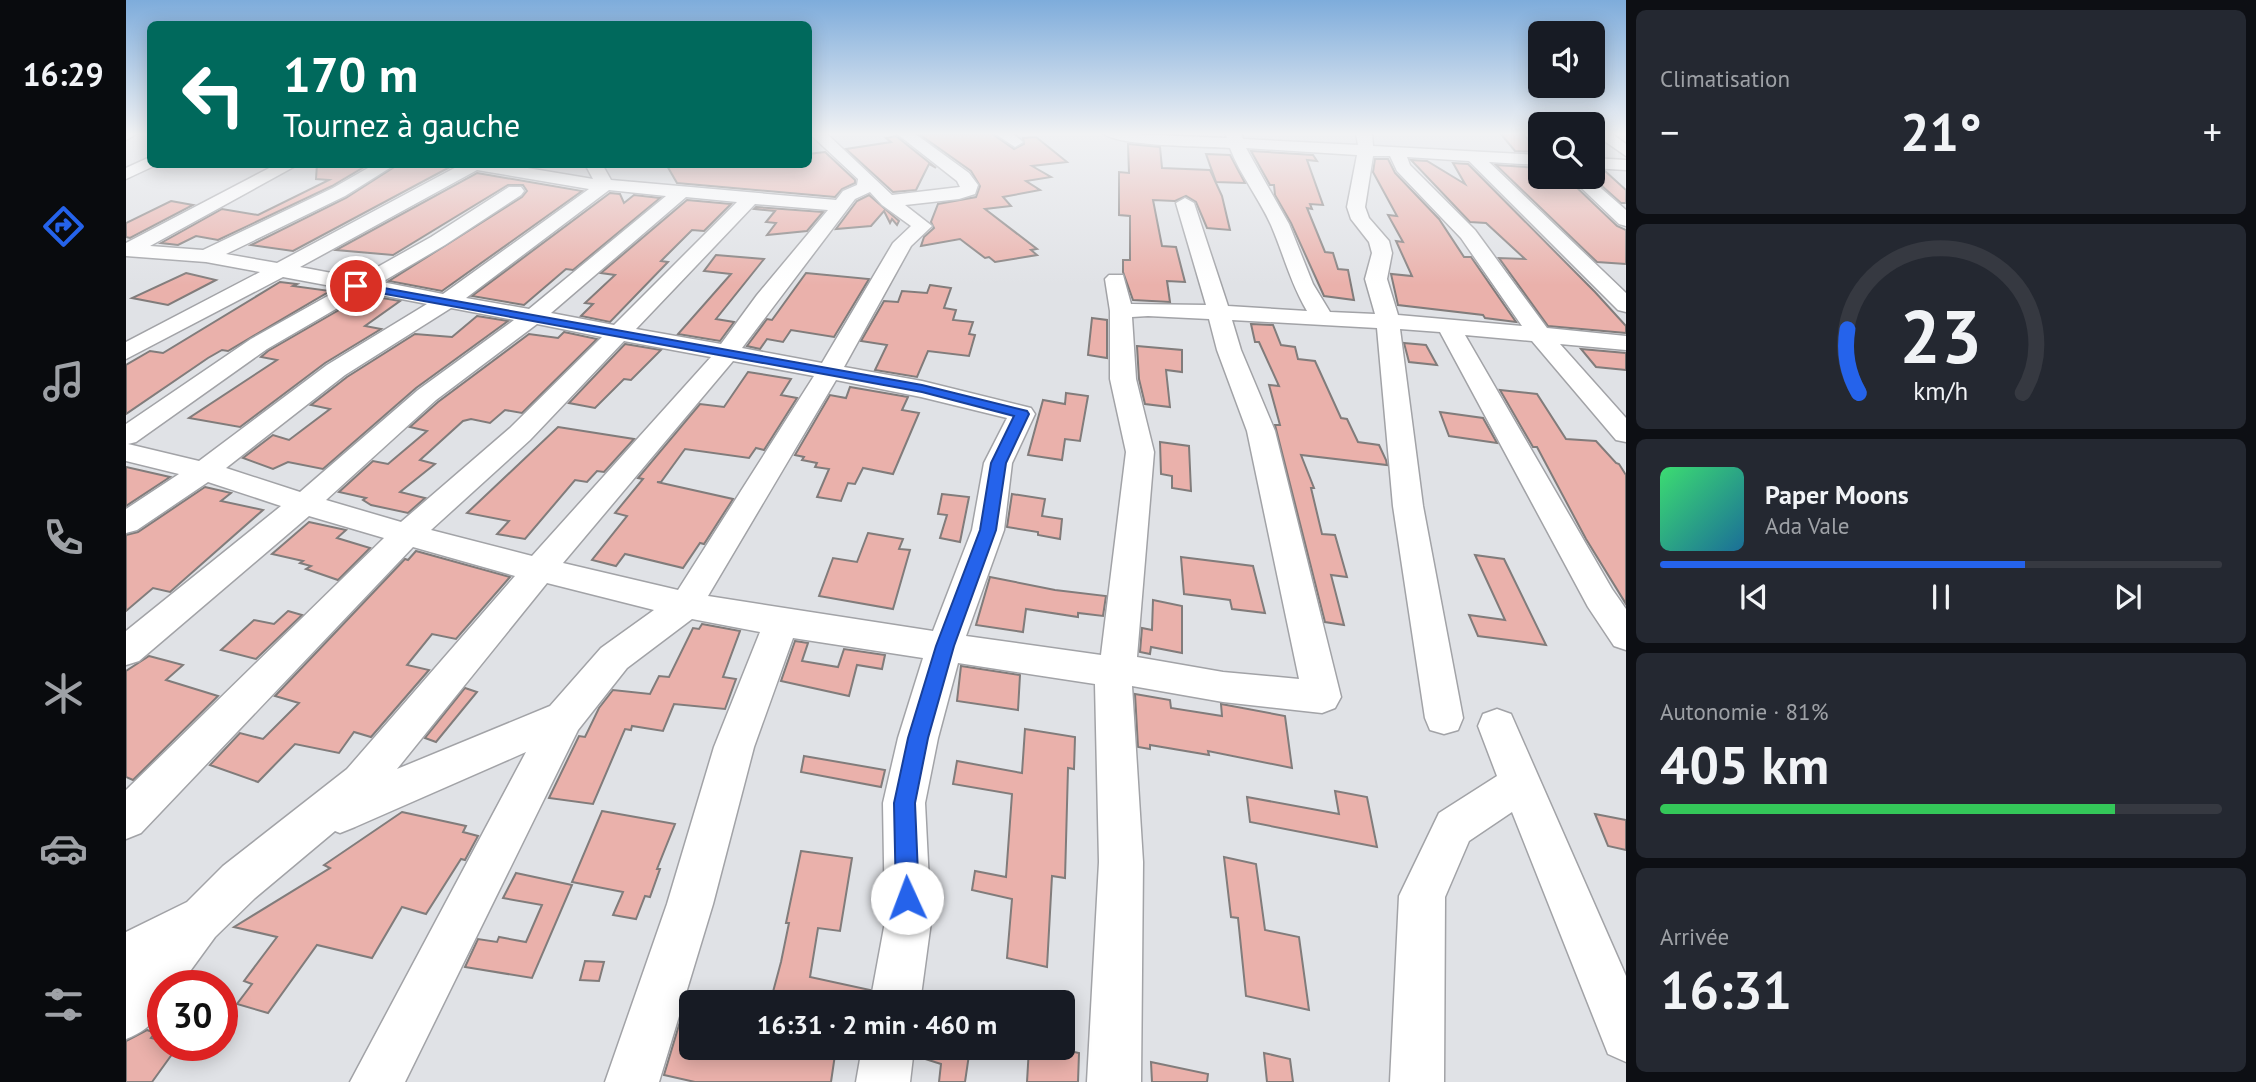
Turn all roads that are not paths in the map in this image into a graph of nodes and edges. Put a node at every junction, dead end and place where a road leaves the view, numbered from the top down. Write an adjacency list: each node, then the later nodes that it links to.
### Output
1 (254, 183): 20 (street)
2 (355, 183): 20 (street)
3 (439, 183): 21 (street)
4 (586, 183): 24 (street)
5 (645, 183): 15 (street)
6 (872, 183): 12 (street)
7 (968, 183): 12 (street)
8 (1257, 183): 29 (street)
9 (1359, 183): 30 (street)
10 (1419, 183): 33 (street)
11 (1501, 183): 25 (street)
12 (878, 189): 18 (street); 37 (street)
13 (1591, 189): 19 (street)
14 (515, 191): 23 (street)
15 (679, 194): 16 (street); 28 (street)
16 (749, 200): 18 (street); 32 (street)
17 (1185, 203): 27 (street)
18 (842, 206): 36 (street)
19 (1626, 220)
20 (206, 256): 21 (street)
21 (281, 272): 23 (street); 35 (street)
22 (1116, 279): 26 (street)
23 (356, 286): 24 (street); 39 (street)
24 (447, 301): 28 (street); 41 (street)
25 (1626, 305)
26 (1121, 311): 27 (street); 51 (street)
27 (1218, 312): 29 (street); 51 (street)
28 (534, 316): 32 (street); 42 (street)
29 (1322, 317): 30 (street)
30 (1388, 321): 31 (street); 53 (street)
31 (1449, 327): 33 (street); 48 (street)
32 (616, 333): 36 (street); 44 (street)
33 (1541, 337): 34 (street); 38 (street)
34 (1626, 343)
35 (126, 352)
36 (726, 354): 37 (street); 45 (street)
37 (828, 373): 46 (street); 49 (street)
38 (1626, 434)
39 (126, 436)
40 (126, 452): 41 (street)
41 (204, 471): 42 (street); 43 (street)
42 (305, 503): 44 (street); 50 (street)
43 (126, 523)
44 (406, 535): 45 (street); 56 (street)
45 (539, 571): 46 (street); 57 (street)
46 (686, 605): 47 (street); 52 (street)
47 (781, 623): 49 (street); 65 (street)
48 (1626, 636)
49 (945, 646): 51 (street); 60 (street)
50 (126, 651)
51 (1115, 670): 67 (street)
52 (564, 718): 57 (street); 64 (street)
53 (1444, 718)
54 (1497, 726): 55 (street)
55 (1521, 783): 62 (street); 68 (street)
56 (126, 819)
57 (304, 828): 58 (street)
58 (203, 918): 59 (street); 61 (street)
59 (126, 958)
60 (897, 990)
61 (126, 1014)
62 (1626, 1036)
63 (886, 1060): 66 (street)
64 (377, 1082)
65 (632, 1082)
66 (883, 1082)
67 (1114, 1082)
68 (1417, 1082)

